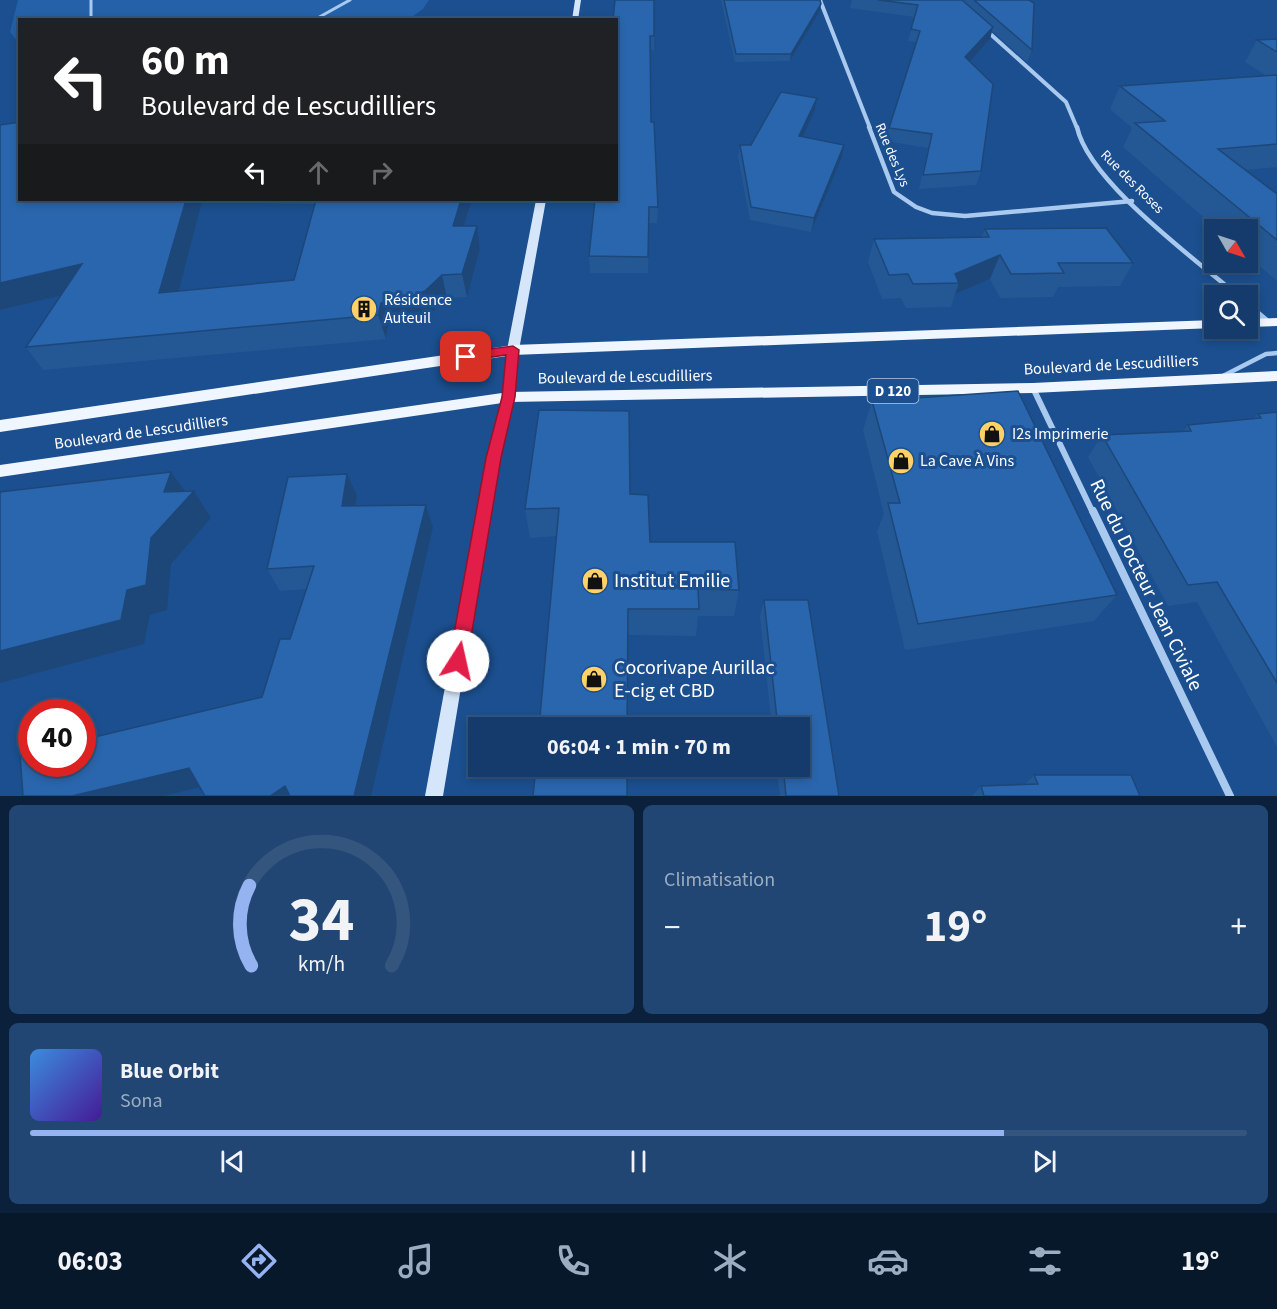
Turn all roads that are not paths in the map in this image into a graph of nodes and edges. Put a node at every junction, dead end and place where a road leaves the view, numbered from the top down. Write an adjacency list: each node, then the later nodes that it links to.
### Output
1 (91, 0): 5 (lane)
2 (350, 0): 6 (lane)
3 (578, 0): 7 (main road)
4 (820, 0): 10 (street, Rue des Lys)
5 (92, 18)
6 (318, 18)
7 (575, 18)
8 (978, 24): 10 (street, Rue des Roses)
9 (541, 201): 15 (main road)
10 (1131, 201): 11 (street, Rue des Roses)
11 (1226, 285)
12 (1258, 312): 13 (street)
13 (1272, 322)
14 (1204, 324): 15 (main road, Boulevard de Lescudilliers)
15 (513, 350): 20 (main road); 21 (main road, Boulevard de Lescudilliers)
16 (1277, 353): 18 (lane, Boulevard de Lescudilliers)
17 (1277, 376): 18 (main road, Boulevard de Lescudilliers / D 120)
18 (1220, 377): 19 (main road, Boulevard de Lescudilliers / D 120)
19 (1033, 388): 20 (main road, Boulevard de Lescudilliers / D 120); 24 (street, Rue du Docteur Jean Civiale)
20 (509, 397): 22 (main road, Boulevard de Lescudilliers); 23 (main road)
21 (0, 426)
22 (0, 471)
23 (434, 796)
24 (1230, 796)

